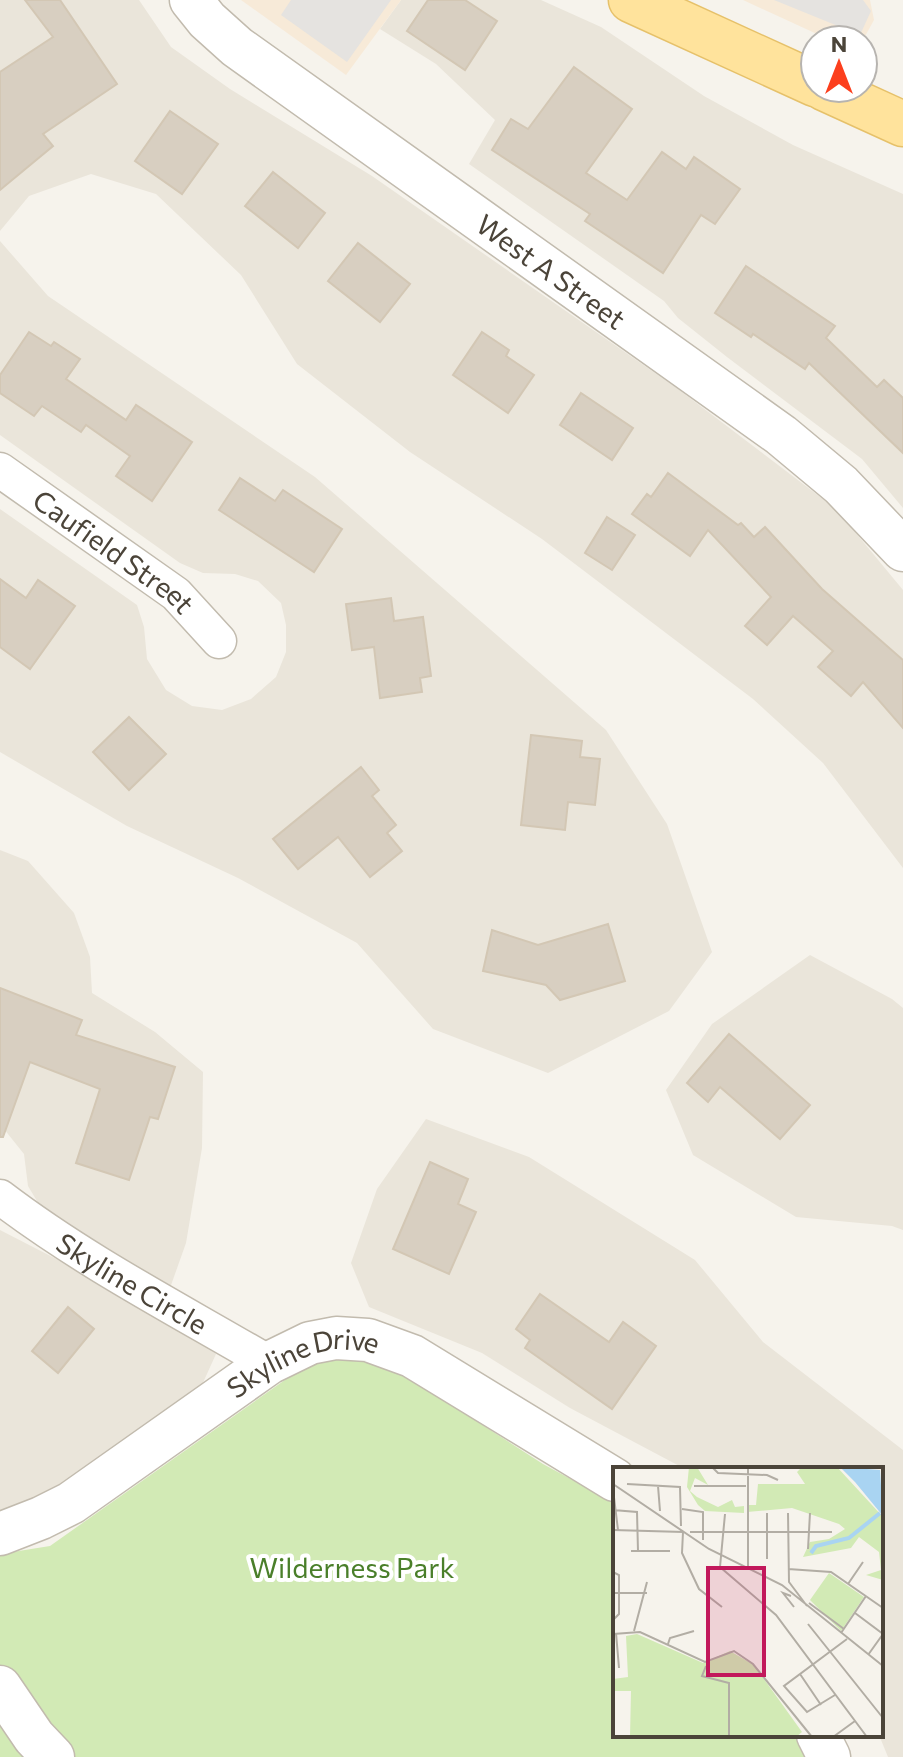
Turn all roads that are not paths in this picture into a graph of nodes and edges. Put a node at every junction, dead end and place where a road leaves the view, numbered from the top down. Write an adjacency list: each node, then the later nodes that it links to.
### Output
1 (191, 0): 7 (street, West A Street)
2 (636, 1): 3 (main road)
3 (799, 77)
4 (859, 104): 5 (main road)
5 (903, 124)
6 (0, 470): 8 (street, Caufield Street)
7 (903, 550)
8 (219, 641)
9 (0, 1197): 10 (street, Skyline Circle)
10 (269, 1363): 11 (street, Skyline Drive); 12 (street, Skyline Drive)
11 (613, 1479)
12 (0, 1534)
13 (0, 1687): 15 (street)
14 (819, 1737): 16 (street)
15 (53, 1757)
16 (829, 1757)

